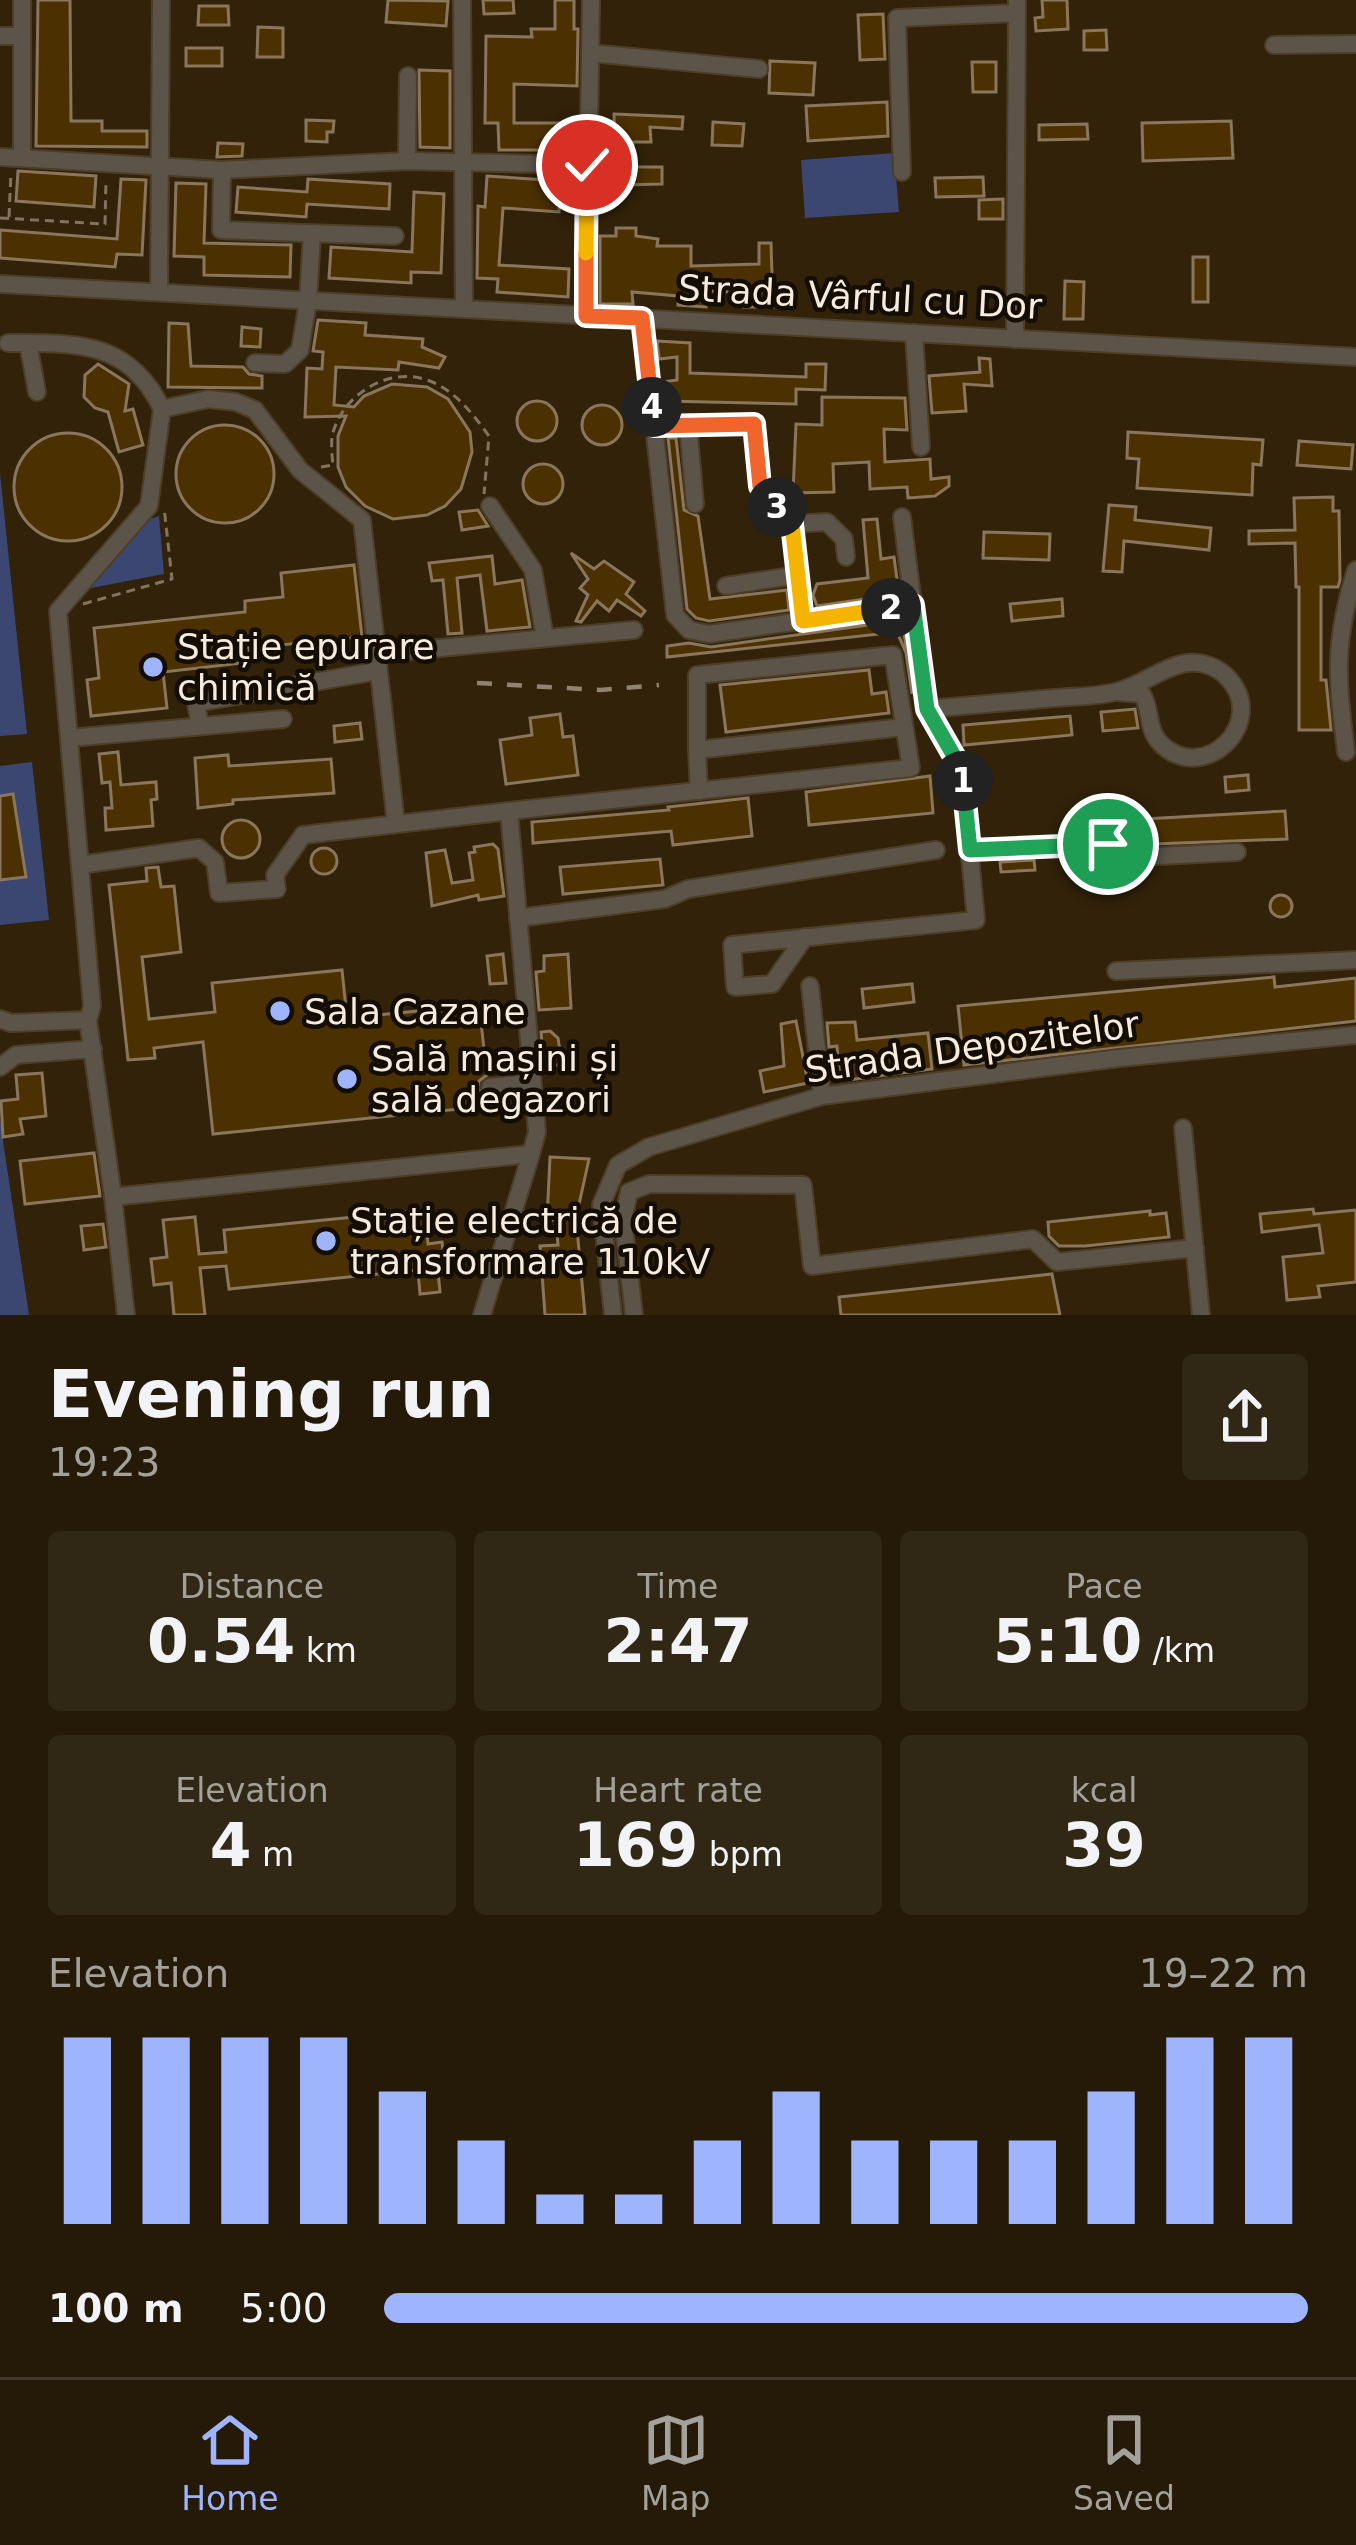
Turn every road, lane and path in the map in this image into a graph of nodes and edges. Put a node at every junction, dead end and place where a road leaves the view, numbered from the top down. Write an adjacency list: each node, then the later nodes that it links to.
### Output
1 (22, 0): 7 (street)
2 (161, 0): 17 (street)
3 (462, 0): 16 (street)
4 (590, 0): 10 (street)
5 (1017, 7): 20 (street); 32 (street)
6 (0, 36): 7 (street)
7 (22, 36): 13 (street)
8 (1356, 44): 9 (street)
9 (1274, 46)
10 (590, 53): 11 (street); 18 (street)
11 (759, 69)
12 (408, 76): 15 (street)
13 (11, 156): 14 (street); 22 (path)
14 (107, 161): 17 (street); 22 (path)
15 (407, 161): 16 (street); 19 (street)
16 (462, 163): 18 (street); 28 (street)
17 (160, 165): 19 (street); 26 (street)
18 (587, 165): 29 (street)
19 (222, 170): 23 (street)
20 (902, 172)
21 (0, 218): 22 (path)
22 (8, 218)
23 (313, 234): 24 (street); 27 (street)
24 (395, 236)
25 (0, 284): 26 (street, Strada Vârful cu Dor)
26 (159, 292): 27 (street, Strada Vârful cu Dor)
27 (308, 301): 28 (street, Strada Vârful cu Dor); 36 (street)
28 (464, 309): 29 (street, Strada Vârful cu Dor)
29 (586, 316): 30 (street, Strada Vârful cu Dor)
30 (642, 318): 31 (street, Strada Vârful cu Dor); 40 (street)
31 (914, 333): 32 (street, Strada Vârful cu Dor); 41 (street)
32 (1015, 339): 35 (street, Strada Vârful cu Dor)
33 (8, 343): 34 (street)
34 (28, 343): 37 (street); 38 (street)
35 (1356, 357)
36 (256, 363)
37 (37, 392)
38 (162, 409): 42 (street); 53 (street)
39 (688, 425): 40 (street); 44 (street); 47 (street)
40 (654, 426): 54 (street)
41 (921, 447)
42 (300, 470): 45 (path); 57 (street)
43 (163, 495): 53 (path)
44 (694, 504)
45 (490, 506): 56 (street)
46 (902, 517): 52 (street)
47 (792, 524): 48 (street); 50 (street)
48 (846, 557)
49 (1356, 570): 65 (street)
50 (798, 575): 51 (street); 54 (street)
51 (726, 586)
52 (913, 605): 54 (street); 59 (street)
53 (58, 611): 63 (street)
54 (803, 621)
55 (634, 630): 56 (street)
56 (544, 638): 57 (street)
57 (376, 663): 61 (street); 68 (street)
58 (1117, 692): 58 (street); 59 (street)
59 (927, 709): 70 (street)
60 (283, 719): 61 (street)
61 (200, 726): 63 (street)
62 (904, 728): 64 (street); 64 (street); 66 (street)
63 (69, 737): 72 (street)
64 (697, 750): 66 (street)
65 (1346, 752)
66 (699, 791): 67 (street)
67 (509, 811): 68 (street); 73 (street)
68 (396, 824): 72 (street)
69 (936, 850): 73 (street)
70 (970, 850): 71 (street); 74 (street)
71 (1237, 852)
72 (80, 865): 79 (street)
73 (518, 918): 83 (street)
74 (805, 937): 74 (street)
75 (1356, 960): 76 (street)
76 (1116, 971)
77 (810, 986): 85 (street)
78 (0, 1019): 79 (street)
79 (88, 1020): 81 (street)
80 (1356, 1035): 85 (street, Strada Depozitelor)
81 (93, 1049): 82 (street); 88 (street)
82 (0, 1067)
83 (532, 1083): 84 (street); 87 (street)
84 (490, 1087)
85 (822, 1096): 92 (street, Strada Depozitelor)
86 (1183, 1128): 89 (street)
87 (531, 1154): 88 (street); 91 (street)
88 (113, 1197): 90 (street)
89 (1195, 1248): 93 (street); 94 (street)
90 (126, 1315)
91 (482, 1315)
92 (613, 1315)
93 (634, 1315)
94 (1202, 1315)

